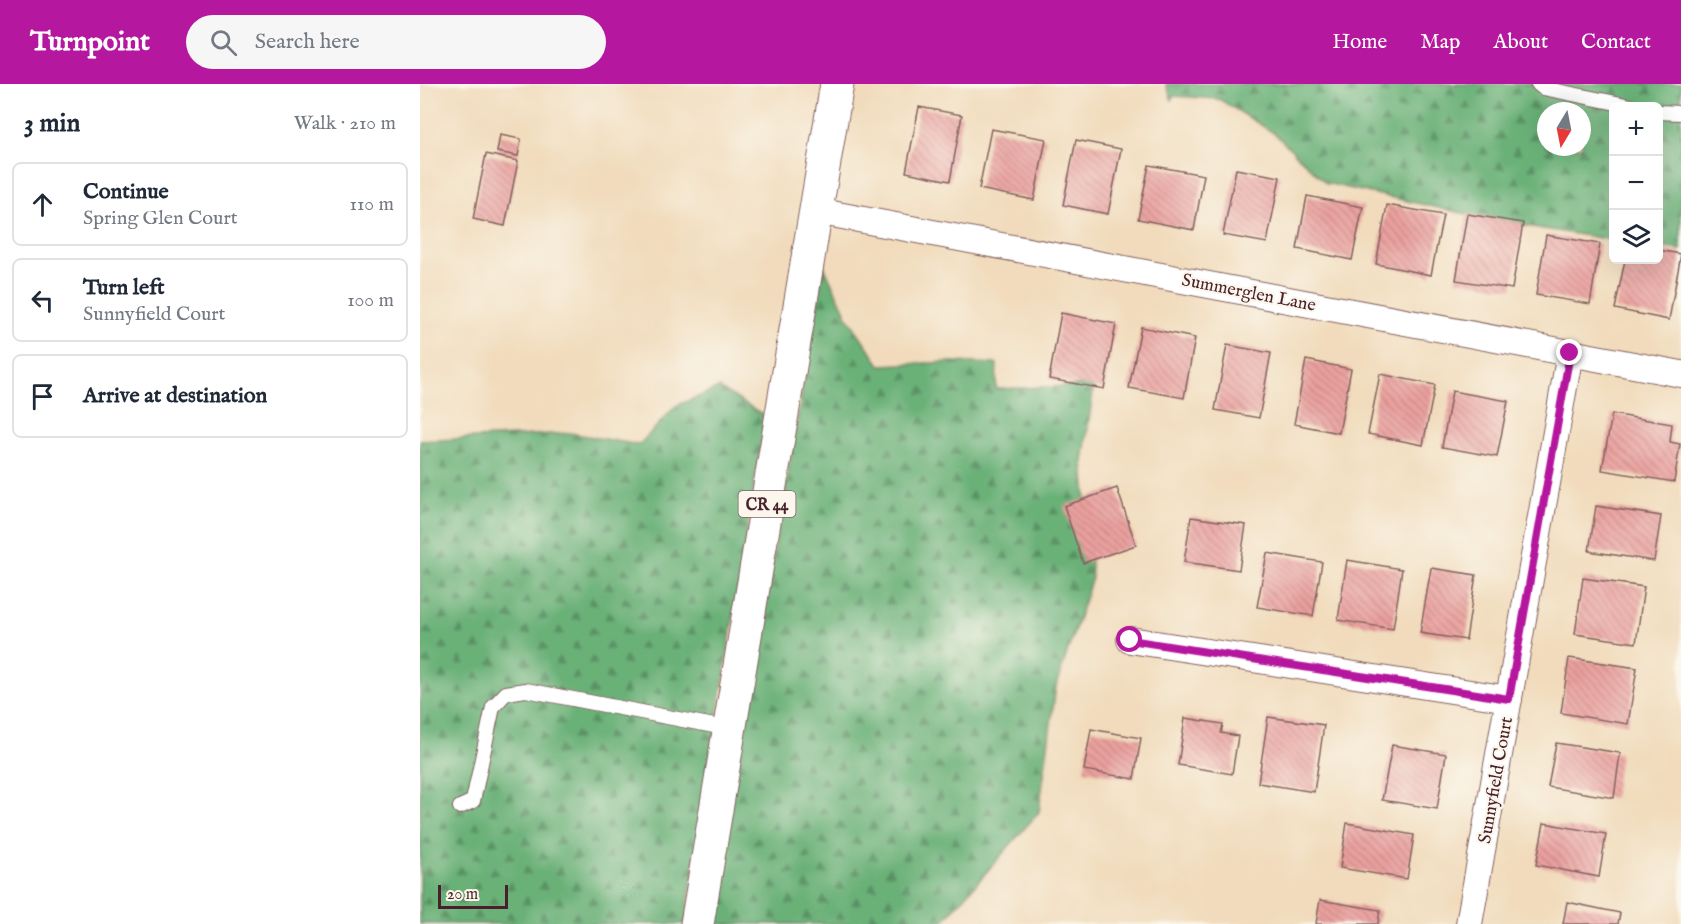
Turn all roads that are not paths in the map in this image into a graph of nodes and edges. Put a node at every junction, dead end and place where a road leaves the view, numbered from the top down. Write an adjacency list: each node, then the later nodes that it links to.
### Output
1 (837, 84): 6 (main road, CR 44)
2 (1538, 84): 3 (lane)
3 (1611, 102)
4 (1663, 112): 5 (lane)
5 (1681, 113)
6 (816, 211): 7 (street, Summerglen Lane); 11 (main road, CR 44)
7 (1570, 353): 8 (street, Summerglen Lane); 10 (street, Sunnyfield Court)
8 (1681, 374)
9 (1130, 640): 10 (street)
10 (1509, 699): 14 (street, Sunnyfield Court)
11 (730, 729): 12 (lane); 13 (main road, CR 44)
12 (460, 807)
13 (697, 924)
14 (1469, 924)

